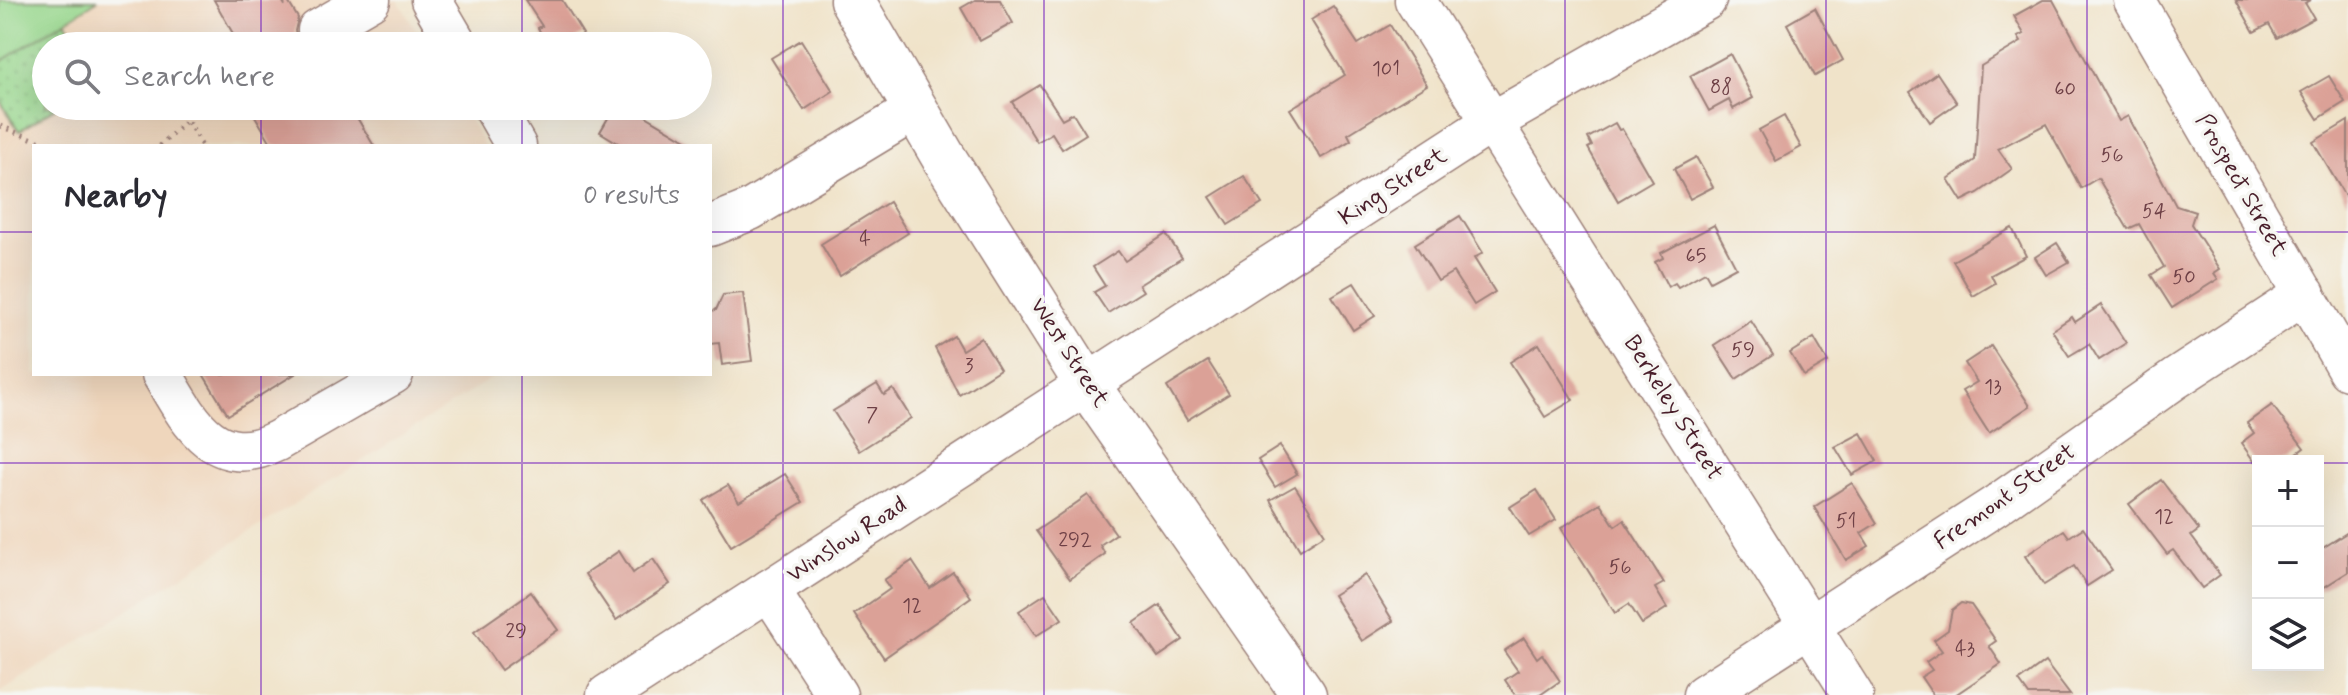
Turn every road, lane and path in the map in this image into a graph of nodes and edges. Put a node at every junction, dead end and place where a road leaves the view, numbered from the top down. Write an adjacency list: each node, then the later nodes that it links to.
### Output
1 (290, 0): 8 (path)
2 (370, 0): 9 (street)
3 (431, 0): 10 (street)
4 (852, 0): 11 (main road, West Street)
5 (1415, 0): 15 (street, Berkeley Street)
6 (1706, 0): 15 (street, King Street)
7 (2134, 0): 22 (street, Prospect Street)
8 (283, 4)
9 (318, 30)
10 (450, 32)
11 (915, 110): 21 (street); 26 (main road, West Street)
12 (187, 120): 18 (path)
13 (187, 120): 19 (path)
14 (501, 120): 20 (street)
15 (1494, 121): 26 (street, King Street); 28 (street, Berkeley Street)
16 (0, 126): 17 (path)
17 (46, 144)
18 (162, 144)
19 (201, 144)
20 (515, 144)
21 (712, 225)
22 (2305, 294): 23 (street, Prospect Street); 28 (street, Fremont Street)
23 (2348, 370)
24 (163, 376): 25 (street)
25 (390, 376)
26 (1088, 386): 27 (street, Winslow Road); 31 (main road, West Street)
27 (769, 590): 29 (street, Winslow Road); 30 (street)
28 (1811, 628): 32 (street, Fremont Street); 33 (street, Berkeley Street)
29 (607, 695)
30 (837, 695)
31 (1304, 695)
32 (1703, 695)
33 (1853, 695)

